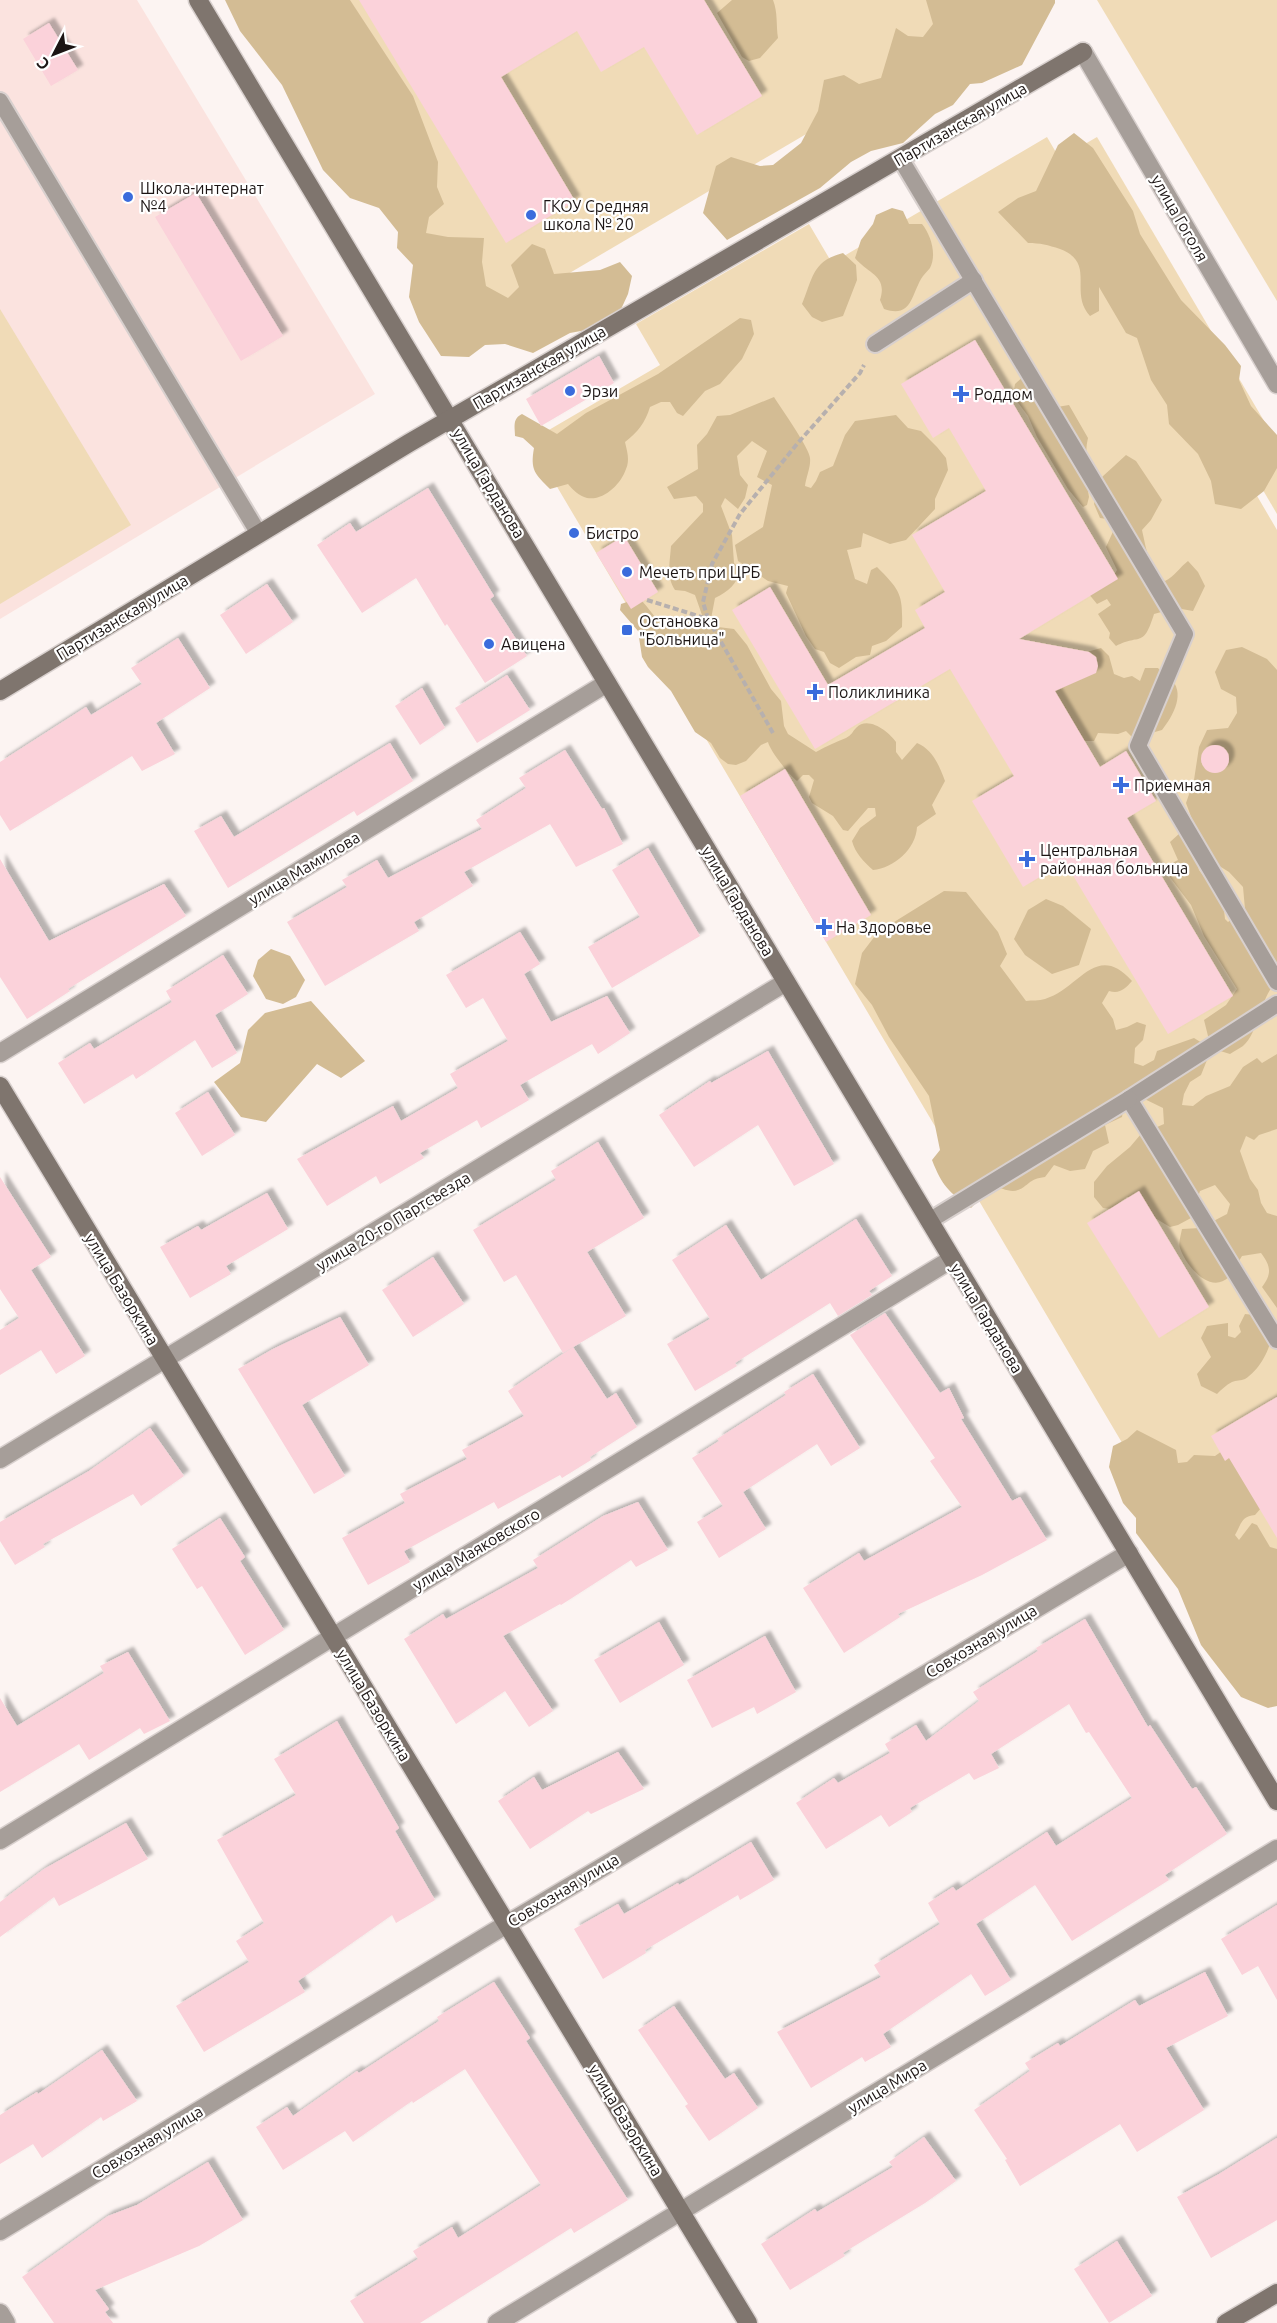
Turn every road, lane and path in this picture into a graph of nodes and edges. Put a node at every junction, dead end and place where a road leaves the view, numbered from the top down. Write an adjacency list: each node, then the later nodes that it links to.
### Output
1 (198, 0): 8 (street, улица Гарданова)
2 (1083, 52): 4 (street, Партизанская улица); 7 (street, улица Гоголя)
3 (0, 101): 9 (lane)
4 (900, 158): 5 (lane); 8 (street, Партизанская улица)
5 (974, 280): 6 (lane); 16 (lane)
6 (875, 344): 11 (path)
7 (1277, 384)
8 (451, 419): 9 (street, Партизанская улица); 12 (street, улица Гарданова)
9 (259, 534): 13 (street, Партизанская улица)
10 (646, 600): 11 (path)
11 (708, 619): 14 (path)
12 (607, 683): 15 (street, улица Гарданова); 18 (street, улица Мамилова)
13 (0, 691)
14 (773, 733)
15 (786, 982): 21 (street, улица Гарданова); 24 (street, улица 20-го Партсъезда)
16 (1277, 982)
17 (1277, 1004): 20 (lane)
18 (0, 1053)
19 (0, 1086): 24 (street, улица Базоркина)
20 (1129, 1099): 21 (lane); 23 (lane)
21 (929, 1221): 22 (street, улица Гарданова)
22 (952, 1259): 26 (street, улица Гарданова); 27 (street, улица Маяковского)
23 (1277, 1340)
24 (165, 1359): 25 (street, улица 20-го Партсъезда); 27 (street, улица Базоркина)
25 (0, 1459)
26 (1129, 1553): 28 (street, улица Гарданова); 31 (street, Совхозная улица)
27 (333, 1637): 29 (street, улица Маяковского); 31 (street, улица Базоркина)
28 (1277, 1801)
29 (0, 1840)
30 (1277, 1850): 32 (street, улица Мира)
31 (508, 1924): 32 (street, улица Базоркина); 33 (street, Совхозная улица)
32 (681, 2210): 37 (street, улица Мира); 38 (street, улица Базоркина)
33 (0, 2231)
34 (1277, 2293): 39 (street)
35 (0, 2313): 36 (street)
36 (6, 2323)
37 (497, 2323)
38 (748, 2323)
39 (1226, 2323)

